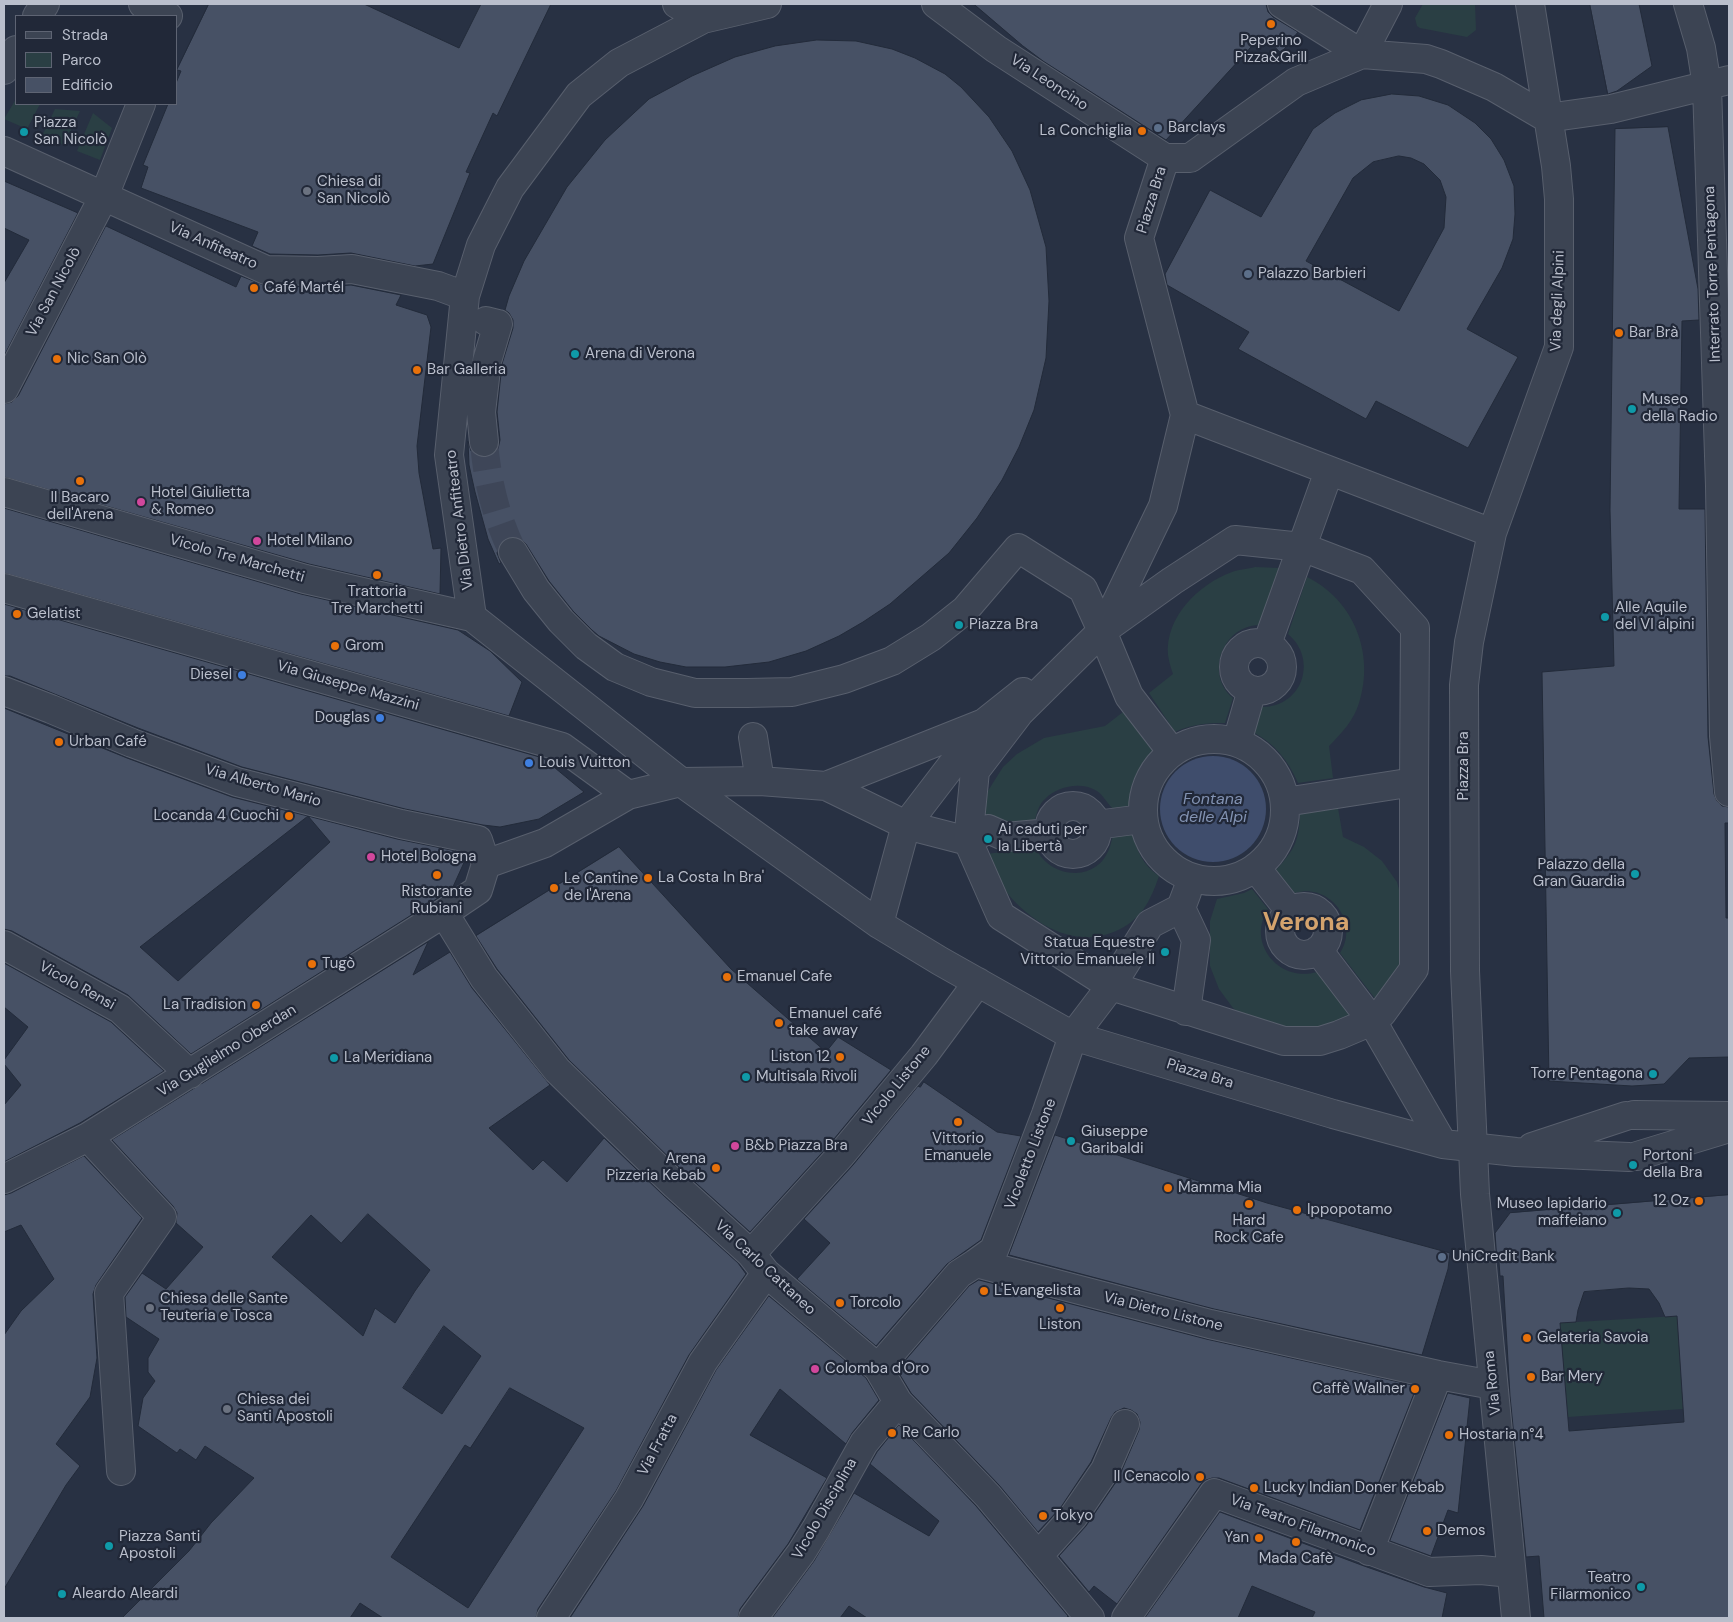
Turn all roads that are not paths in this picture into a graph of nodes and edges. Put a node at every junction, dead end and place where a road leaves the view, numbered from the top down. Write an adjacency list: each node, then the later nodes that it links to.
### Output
1 (45, 4): 10 (street)
2 (143, 4): 11 (street)
3 (677, 4): 12 (street)
4 (768, 4): 12 (street, Via Dietro Anfiteatro)
5 (936, 4): 20 (street, Via Leoncino)
6 (1282, 4): 14 (street)
7 (1388, 4): 14 (street)
8 (1530, 4): 18 (street, Via degli Alpini)
9 (1688, 4): 16 (street, Interrato Torre Pentagona)
10 (38, 15)
11 (166, 15)
12 (703, 19): 22 (street, Via Dietro Anfiteatro)
13 (15, 52): 15 (street)
14 (1362, 54): 18 (street); 20 (street)
15 (4, 70)
16 (1718, 83): 18 (street); 44 (street, Interrato Torre Pentagona)
17 (140, 105): 21 (street)
18 (1547, 118): 29 (street, Via degli Alpini)
19 (4, 151): 21 (street, Via Anfiteatro)
20 (1165, 158): 25 (street, Piazza Bra)
21 (104, 196): 22 (street, Via Anfiteatro); 24 (street, Via San Nicolò)
22 (464, 296): 33 (street, Via Dietro Anfiteatro)
23 (486, 321): 26 (street)
24 (4, 389)
25 (1186, 415): 27 (street); 34 (street, Piazza Bra)
26 (484, 442)
27 (1329, 471): 29 (street); 30 (street)
28 (4, 492): 33 (street, Vicolo Tre Marchetti)
29 (1492, 533): 67 (street, Piazza Bra)
30 (1302, 547): 34 (street, Piazza Bra); 38 (street); 42 (street, Piazza Bra)
31 (513, 552): 34 (street)
32 (4, 588): 45 (street, Via Giuseppe Mazzini)
33 (472, 617): 41 (street, Piazza Bra)
34 (1102, 631): 36 (street, Piazza Bra); 39 (street); 49 (street, Piazza Bra)
35 (4, 691): 50 (street, Via Alberto Mario)
36 (984, 722): 43 (street, Piazza Bra); 48 (street, Piazza Bra)
37 (753, 737): 40 (street)
38 (1237, 742): 39 (street); 46 (street)
39 (1172, 752): 47 (street)
40 (760, 781): 41 (street, Piazza Bra); 43 (street, Piazza Bra)
41 (682, 782): 45 (street); 55 (street, Piazza Bra)
42 (1414, 782): 46 (street); 60 (street, Piazza Bra)
43 (826, 786): 48 (street, Piazza Bra)
44 (1729, 792)
45 (628, 795): 50 (street)
46 (1285, 802): 51 (street)
47 (1142, 819): 49 (street); 52 (street)
48 (906, 825): 49 (street, Piazza Bra); 55 (street, Piazza Bra)
49 (968, 841): 58 (street, Piazza Bra)
50 (486, 864): 54 (street, Via Guglielmo Oberdan)
51 (1256, 868): 52 (street); 60 (street)
52 (1192, 879): 53 (street)
53 (1181, 908): 58 (street); 59 (street)
54 (444, 913): 62 (street, Via Guglielmo Oberdan); 70 (street, Via Carlo Cattaneo)
55 (879, 924): 57 (street, Piazza Bra)
56 (4, 946): 62 (street, Vicolo Rensi)
57 (978, 982): 61 (street, Piazza Bra); 70 (street, Vicolo Listone)
58 (1111, 986): 59 (street, Piazza Bra); 61 (street)
59 (1186, 1011): 60 (street, Piazza Bra)
60 (1372, 1021): 66 (street)
61 (1074, 1036): 66 (street, Piazza Bra); 71 (street, Vicoletto Listone)
62 (190, 1074): 65 (street, Via Guglielmo Oberdan)
63 (1729, 1116): 68 (street)
64 (1729, 1128): 68 (street)
65 (88, 1137): 69 (street, Via Guglielmo Oberdan); 77 (street)
66 (1443, 1144): 67 (street, Piazza Bra)
67 (1472, 1147): 68 (street); 74 (street, Via Roma)
68 (1516, 1152)
69 (4, 1179)
70 (759, 1264): 72 (street, Via Carlo Cattaneo); 82 (street, Via Fratta)
71 (983, 1265): 72 (street); 73 (street, Via Dietro Listone)
72 (878, 1368): 75 (street, Via Carlo Cattaneo)
73 (1438, 1375): 74 (street, Via Dietro Listone); 78 (street)
74 (1493, 1385): 80 (street, Via Roma)
75 (898, 1402): 79 (street, Via Carlo Cattaneo); 83 (street, Vicolo Disciplina)
76 (1125, 1424): 79 (street)
77 (121, 1471)
78 (1369, 1551): 80 (street, Via Teatro Filarmonico); 84 (street, Via Teatro Filarmonico)
79 (1038, 1556): 81 (street, Via Carlo Cattaneo)
80 (1511, 1573): 85 (street, Via Roma)
81 (1085, 1616)
82 (552, 1618)
83 (753, 1618)
84 (1126, 1618)
85 (1516, 1618)

